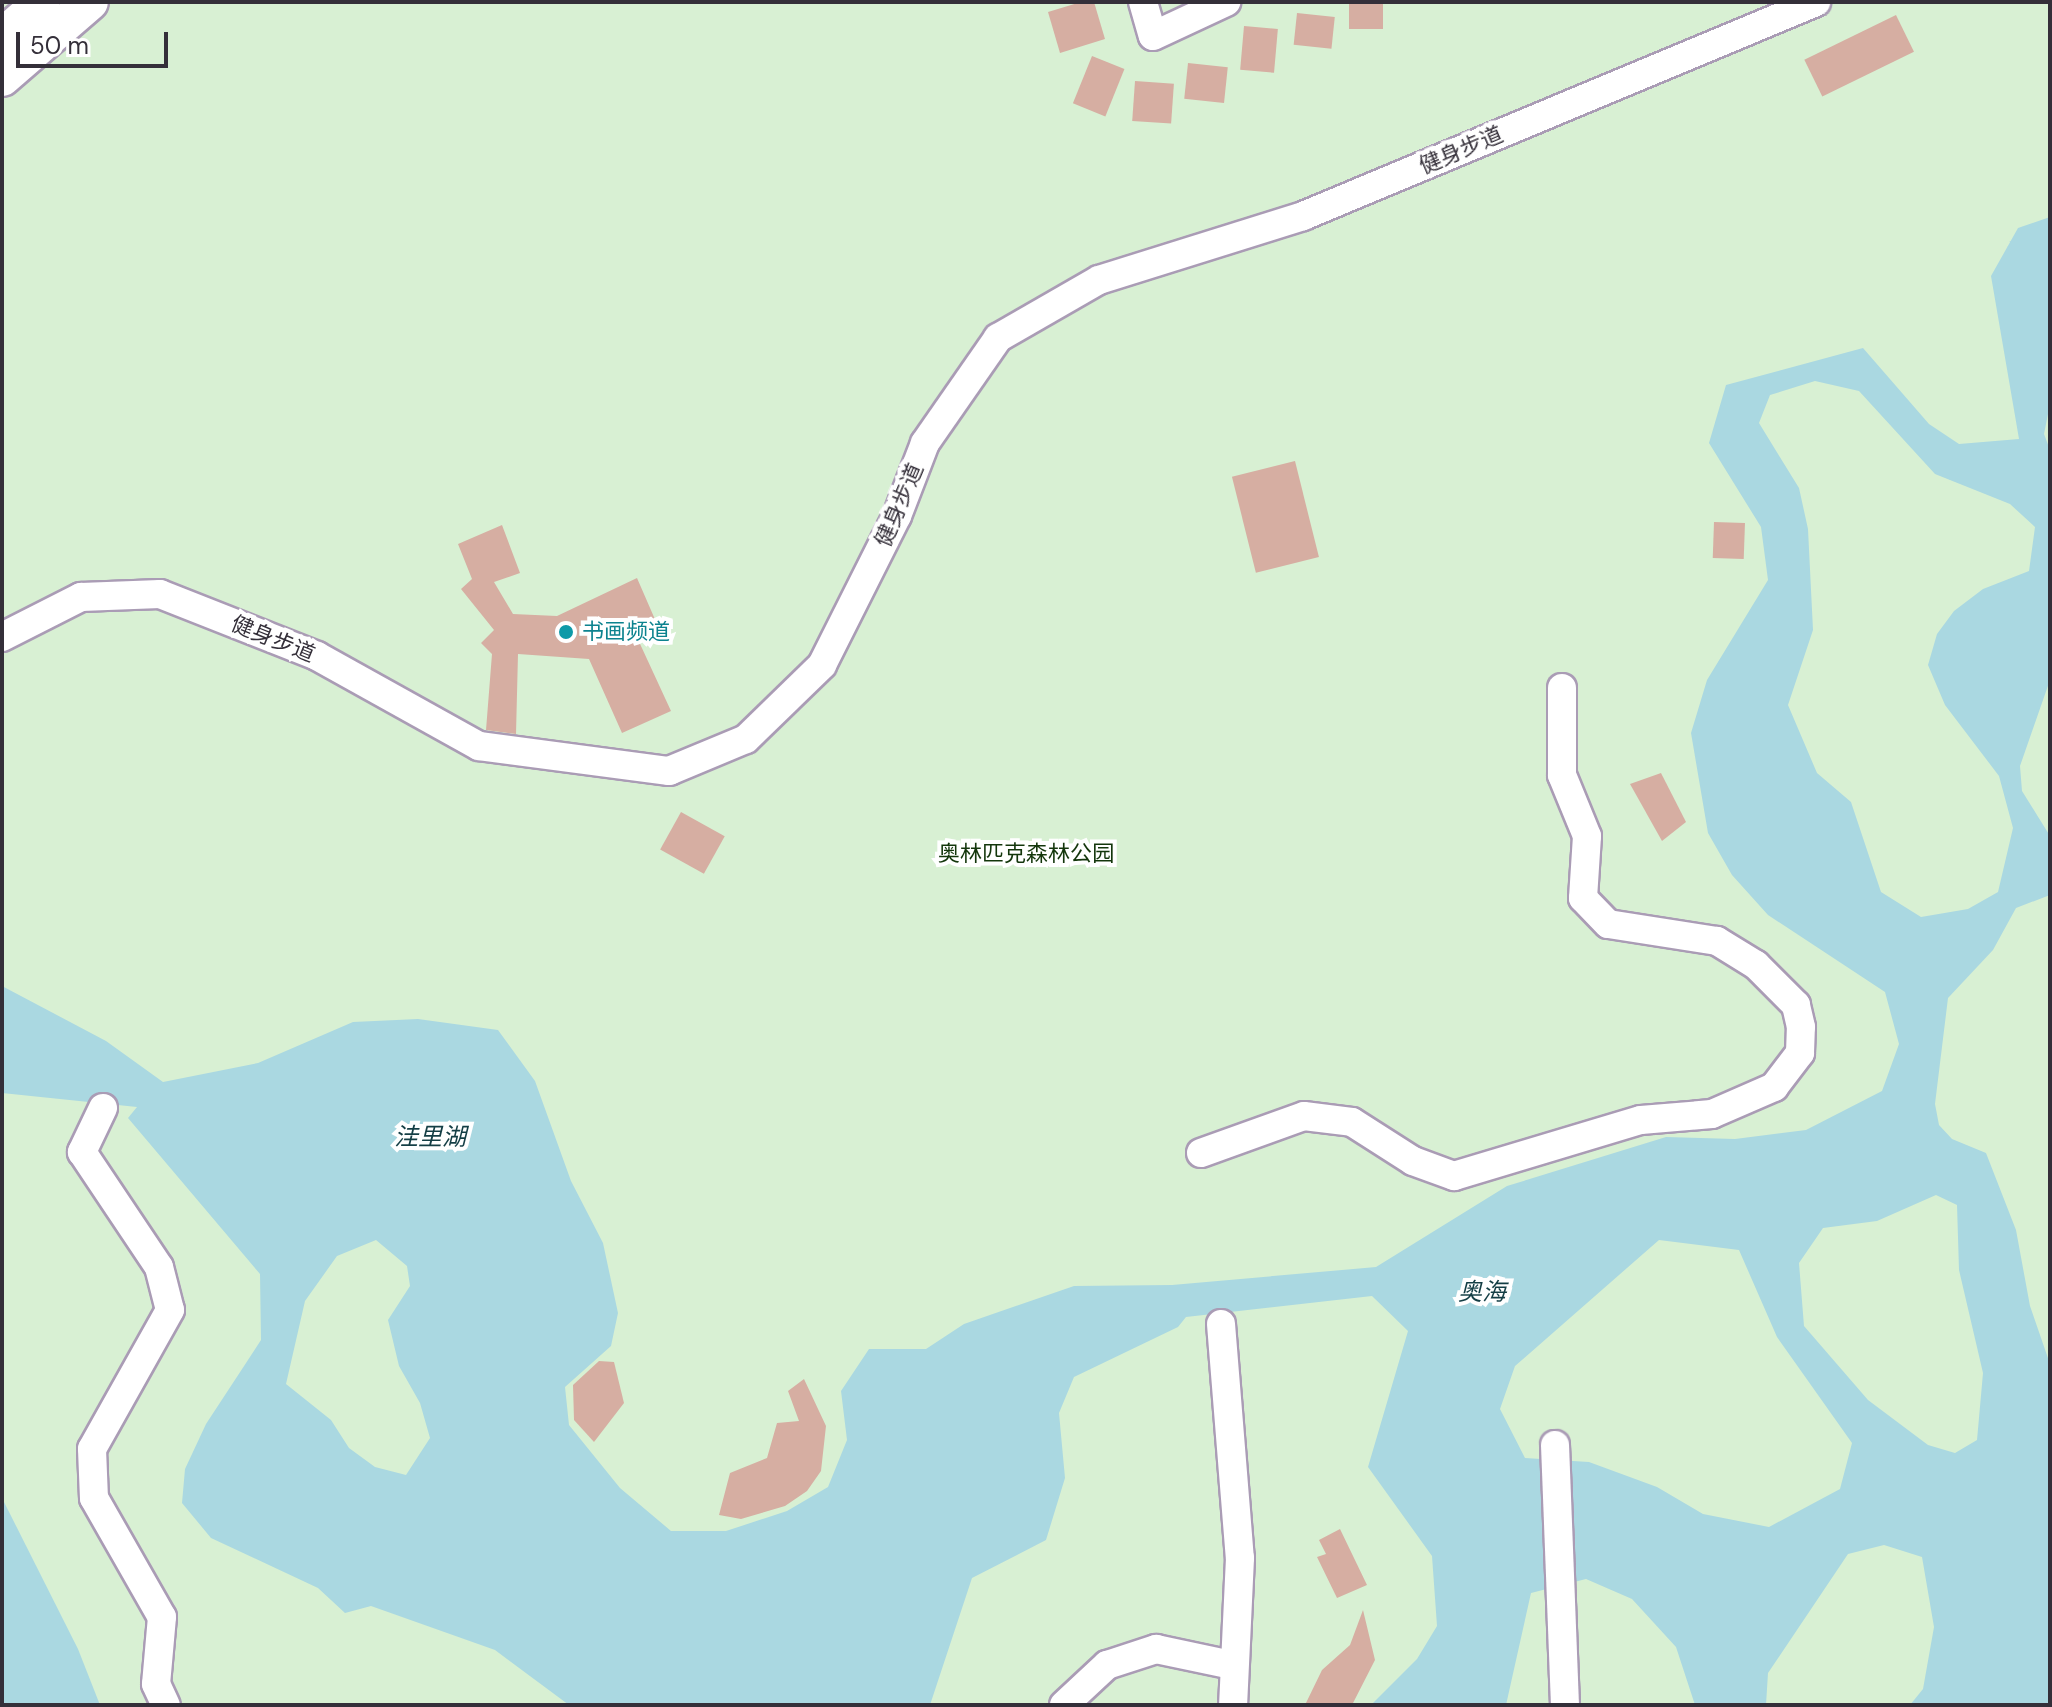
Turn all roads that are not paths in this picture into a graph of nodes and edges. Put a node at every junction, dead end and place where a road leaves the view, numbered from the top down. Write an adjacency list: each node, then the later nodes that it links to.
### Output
1 (42, 2): 6 (main road)
2 (90, 2): 7 (main road)
3 (1143, 2): 4 (street)
4 (1226, 2)
5 (1816, 2): 8 (street, 健身步道)
6 (2, 37)
7 (2, 78)
8 (2, 637)
9 (1562, 688): 11 (street)
10 (103, 1108): 15 (street)
11 (1201, 1153)
12 (1221, 1324): 14 (street)
13 (1555, 1445): 18 (street)
14 (1232, 1665): 16 (street); 17 (street)
15 (166, 1705)
16 (1064, 1705)
17 (1233, 1705)
18 (1565, 1705)

